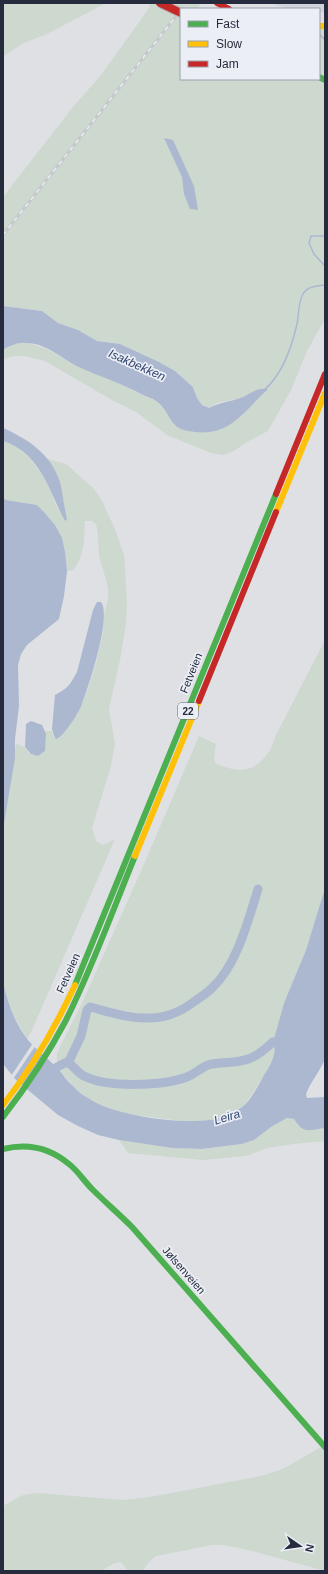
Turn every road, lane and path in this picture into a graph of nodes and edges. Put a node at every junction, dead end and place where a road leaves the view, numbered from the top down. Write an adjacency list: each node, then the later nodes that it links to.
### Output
1 (160, 3): 4 (main road, bridge)
2 (217, 3): 3 (main road)
3 (227, 8)
4 (180, 13)
5 (325, 374): 7 (main road, Fetveien / 22)
6 (325, 393): 7 (main road, Fetveien / 22)
7 (47, 1048): 8 (main road, 22)
8 (16, 1095): 9 (main road, 22); 10 (main road, 22)
9 (3, 1105)
10 (3, 1117)
11 (3, 1149): 12 (main road, Jølsenveien)
12 (325, 1447)

